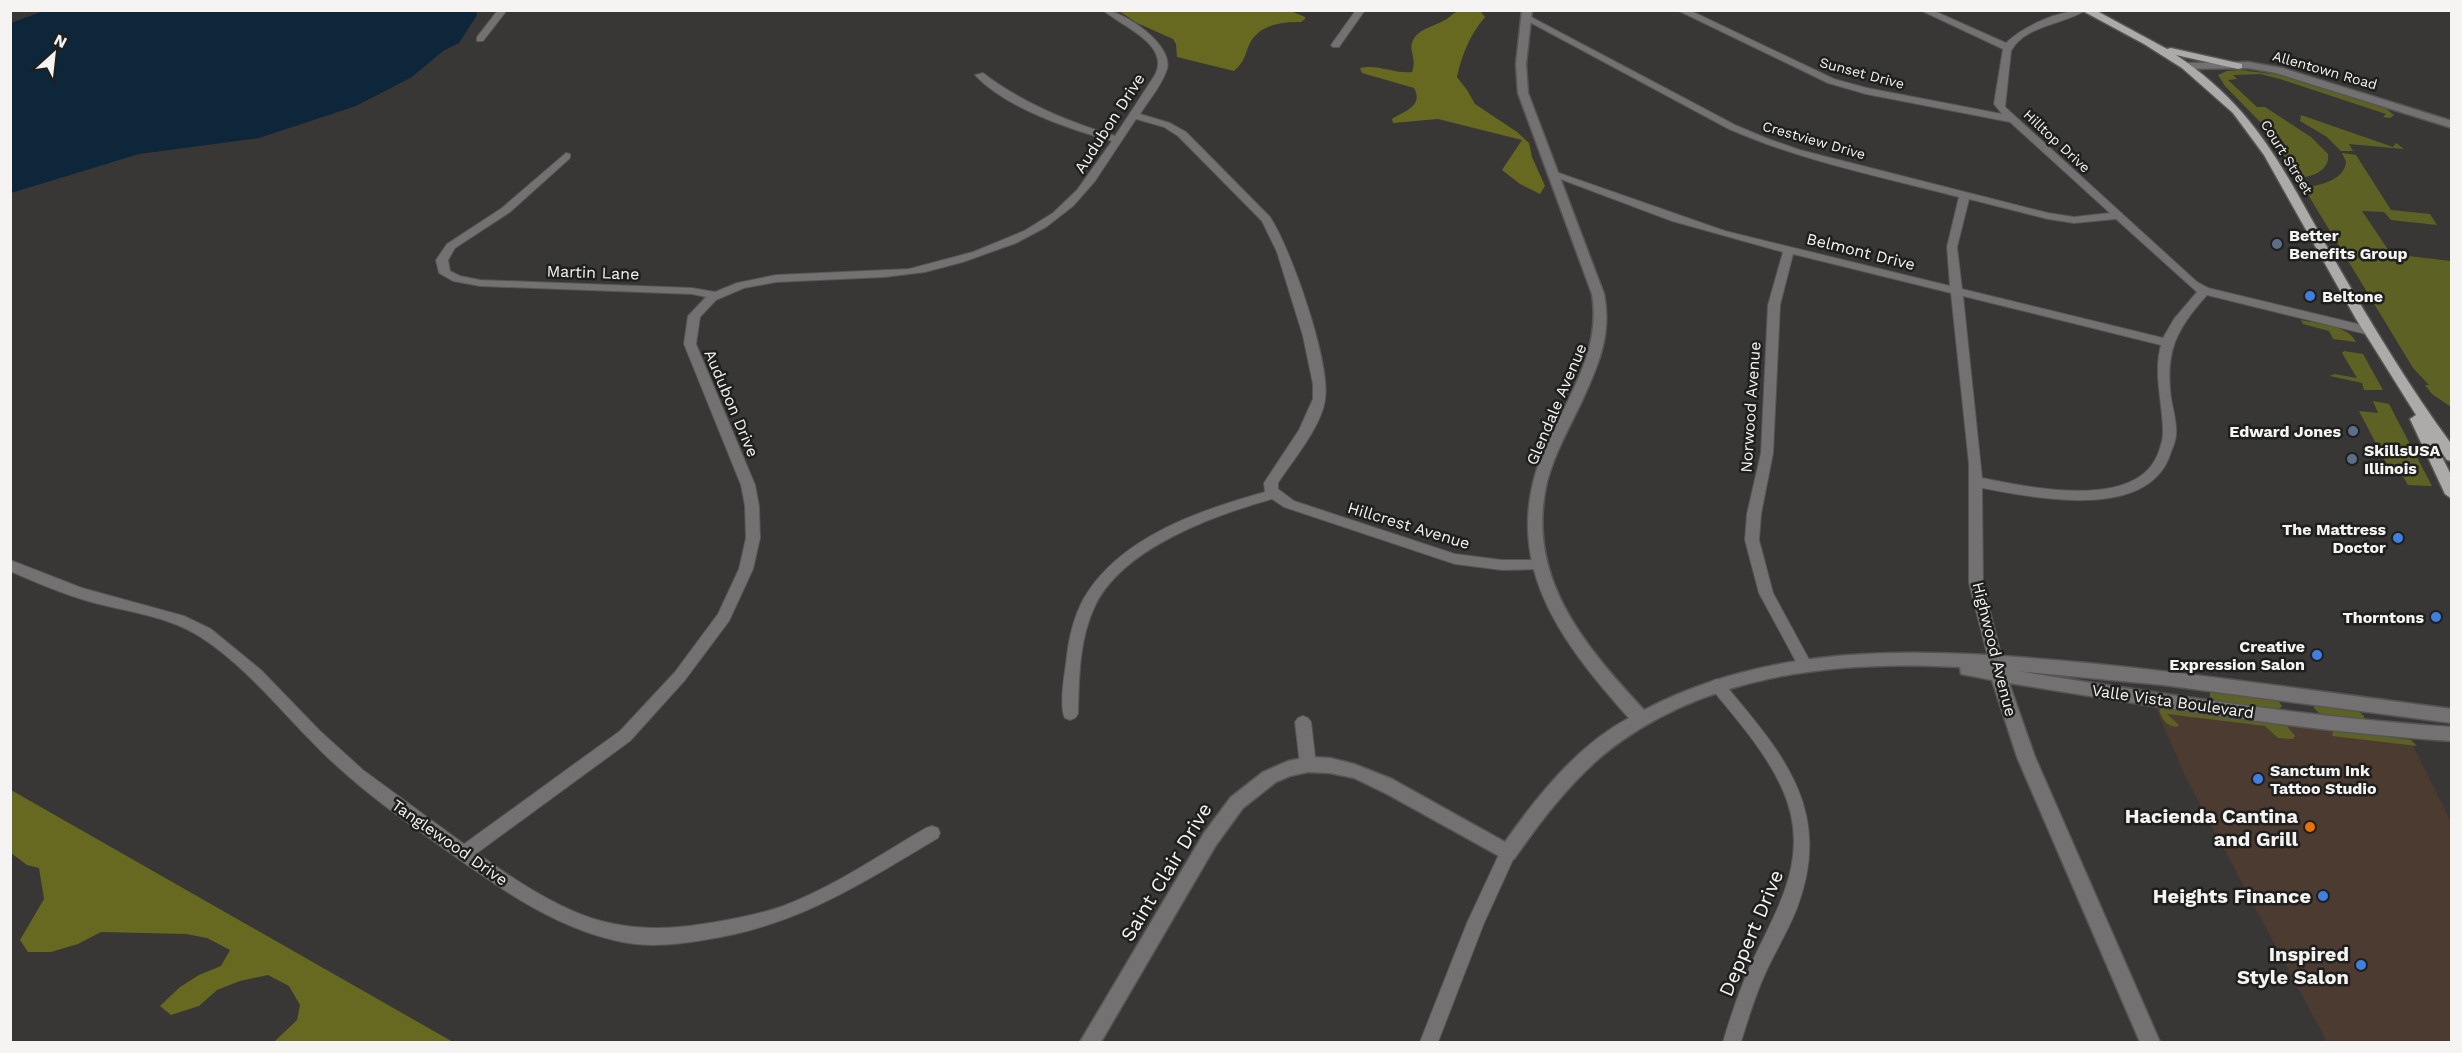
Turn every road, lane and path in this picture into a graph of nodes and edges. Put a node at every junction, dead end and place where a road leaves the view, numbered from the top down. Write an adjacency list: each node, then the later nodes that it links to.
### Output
1 (503, 10): 9 (street)
2 (1107, 10): 16 (street, Audubon Drive)
3 (1361, 10): 11 (street)
4 (1682, 10): 17 (street, Sunset Drive)
5 (1924, 10): 12 (street)
6 (2082, 10): 12 (street)
7 (2086, 10): 10 (main road, Court Street)
8 (1526, 14): 21 (street, Glendale Avenue); 22 (street, Crestview Drive)
9 (480, 39)
10 (2149, 43): 13 (main road, Court Street); 14 (main road)
11 (1336, 45)
12 (2007, 47): 17 (street, Hilltop Drive)
13 (2186, 66): 14 (street, Allentown Road); 28 (main road, Court Street)
14 (2238, 66): 18 (street, Allentown Road)
15 (980, 75): 19 (street)
16 (1134, 115): 19 (street, Audubon Drive); 33 (street)
17 (2012, 119): 23 (street, Hilltop Drive)
18 (2451, 125)
19 (1118, 140): 27 (street, Audubon Drive)
20 (566, 156): 27 (street, Martin Lane)
21 (1552, 174): 24 (street, Belmont Drive); 36 (street, Glendale Avenue)
22 (1965, 195): 23 (street, Crestview Drive); 25 (street, Highwood Avenue)
23 (2116, 216): 26 (street, Hilltop Drive)
24 (1789, 250): 25 (street, Belmont Drive); 37 (street, Norwood Avenue)
25 (1956, 291): 29 (street, Belmont Drive); 32 (street, Highwood Avenue)
26 (2204, 291): 28 (street, Hilltop Drive); 29 (street)
27 (717, 296): 48 (street, Audubon Drive)
28 (2370, 331): 30 (main road, Court Street)
29 (2167, 343): 32 (street)
30 (2398, 378): 31 (main road, Court Street); 34 (main road, Court Street)
31 (2451, 456)
32 (1976, 482): 38 (street, Highwood Avenue)
33 (1274, 494): 36 (street, Hillcrest Avenue); 40 (street)
34 (2451, 494)
35 (10, 565): 48 (street, Tanglewood Drive)
36 (1540, 565): 42 (street, Glendale Avenue)
37 (1805, 665): 38 (street, Valle Vista Boulevard); 39 (street, Valle Vista Boulevard)
38 (1997, 668): 41 (street, Valle Vista Boulevard); 44 (street, Valle Vista Boulevard); 52 (street, Highwood Avenue)
39 (1717, 685): 42 (street, Valle Vista Boulevard); 51 (street, Deppert Drive)
40 (1070, 714)
41 (2451, 716)
42 (1641, 719): 47 (street, Valle Vista Boulevard)
43 (1303, 722): 45 (street)
44 (2451, 735)
45 (1308, 765): 47 (street, Saint Clair Drive); 49 (street, Saint Clair Drive)
46 (932, 833): 48 (street, Tanglewood Drive)
47 (1508, 853): 50 (street, Valle Vista Boulevard)
48 (464, 854)
49 (1090, 1042)
50 (1429, 1042)
51 (1732, 1042)
52 (2150, 1042)

